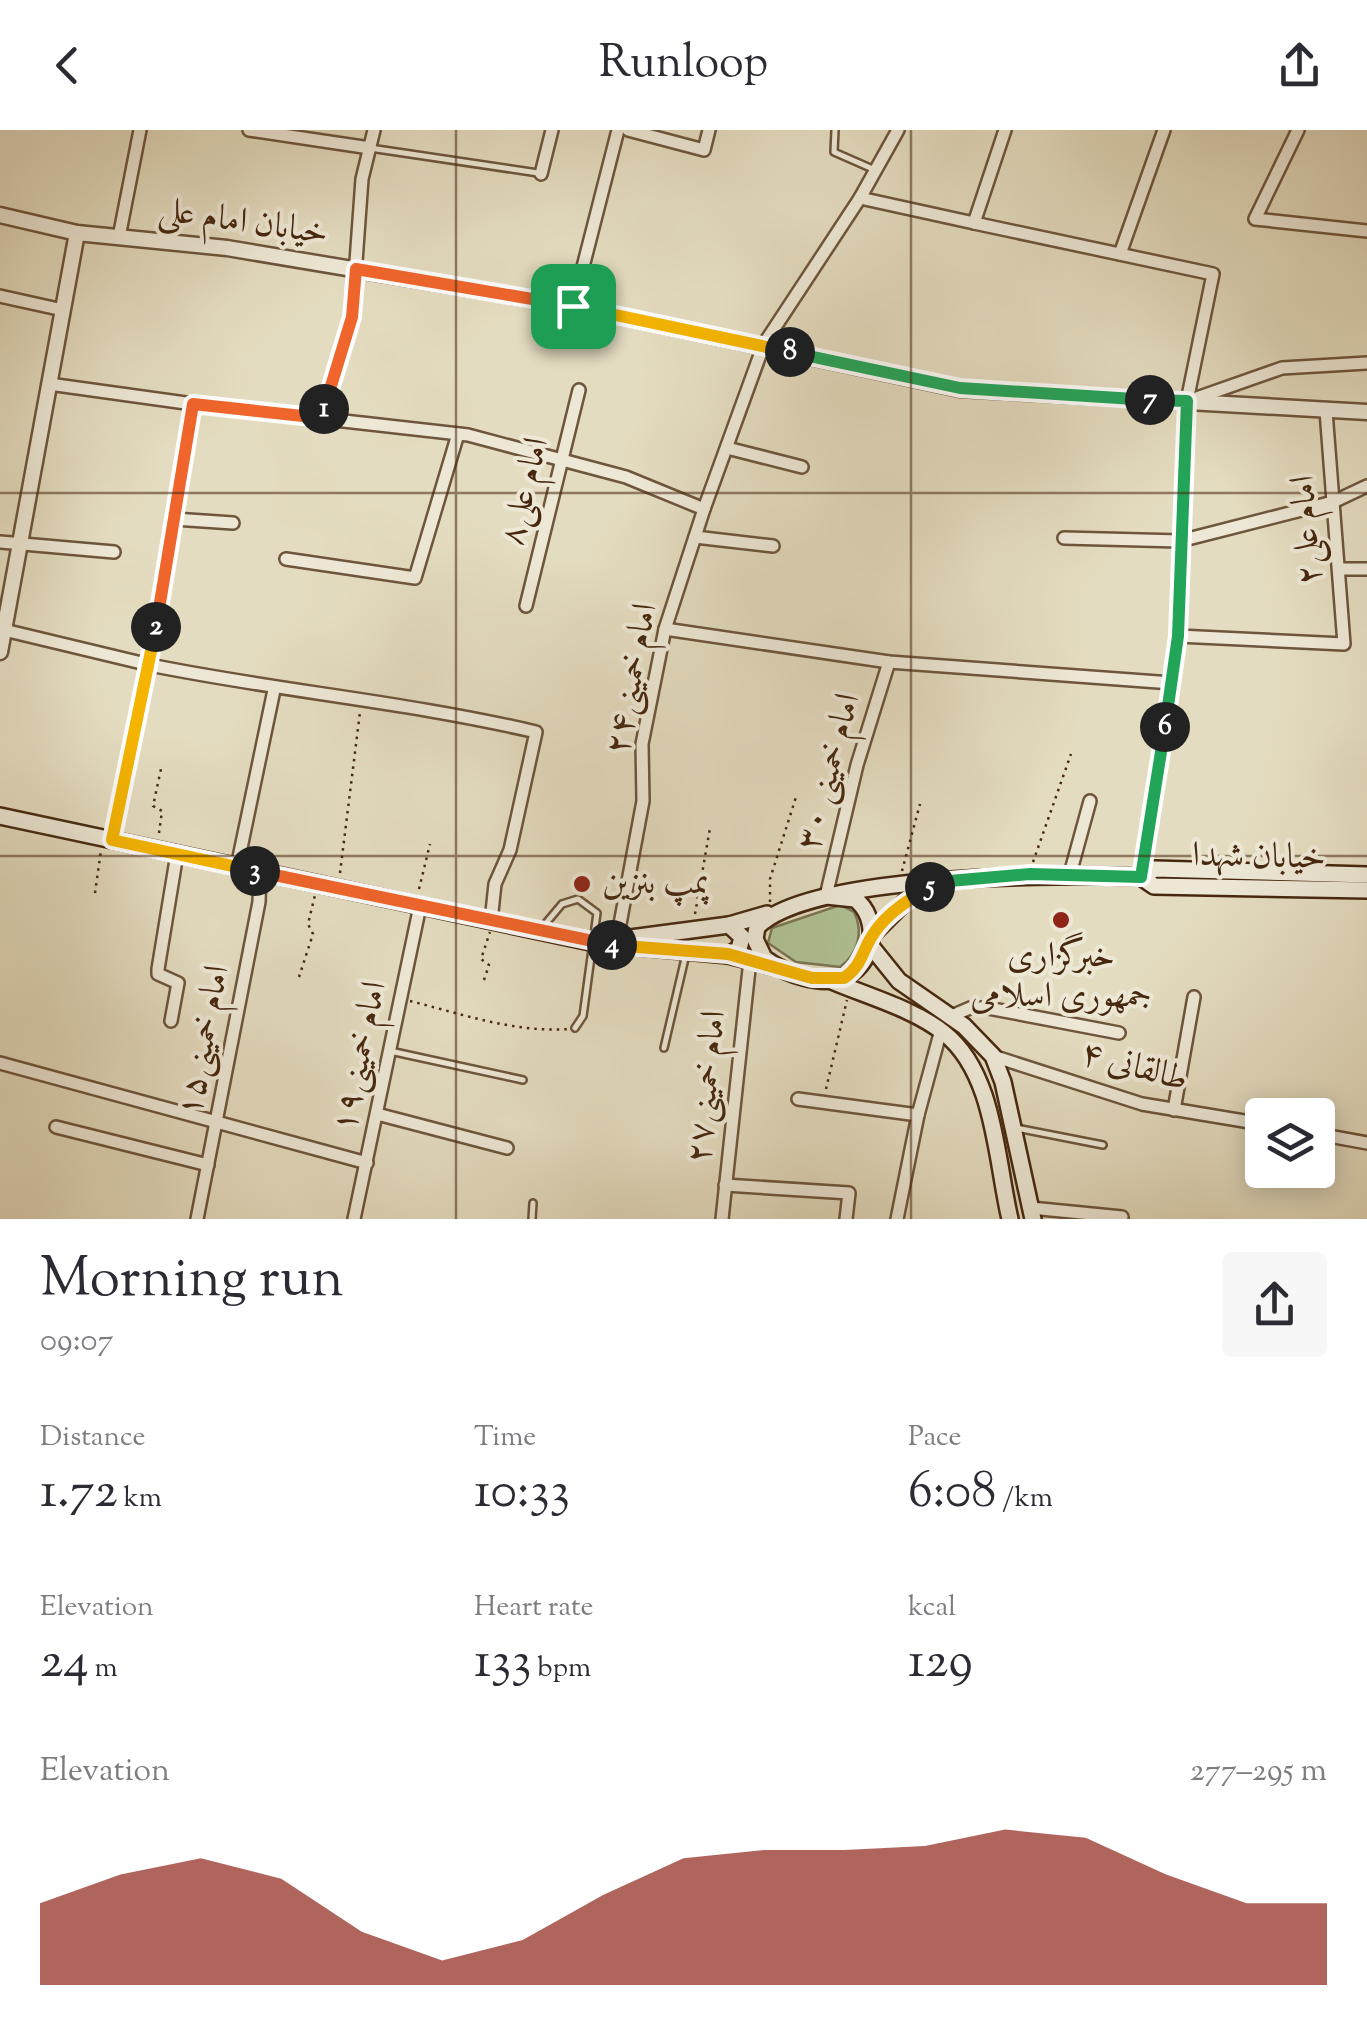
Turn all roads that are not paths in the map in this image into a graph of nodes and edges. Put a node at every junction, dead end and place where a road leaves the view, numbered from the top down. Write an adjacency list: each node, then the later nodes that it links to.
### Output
1 (248, 130): 13 (street)
2 (374, 130): 13 (street)
3 (552, 130): 15 (street)
4 (618, 130): 25 (street)
5 (628, 130): 6 (street)
6 (709, 130)
7 (835, 130): 14 (lane)
8 (898, 130): 14 (street, امام خمینی۲۴)
9 (1005, 130): 18 (street)
10 (1164, 130): 22 (street)
11 (1298, 130): 19 (street)
12 (141, 131): 21 (street)
13 (370, 148): 15 (lane); 23 (street)
14 (875, 170): 16 (street, امام خمینی۲۴)
15 (540, 174)
16 (860, 198): 18 (street); 27 (street, امام خمینی۲۴)
17 (0, 215): 20 (street, خیابان امام علی)
18 (974, 222): 22 (street)
19 (1367, 231)
20 (77, 232): 21 (street, خیابان امام علی); 26 (street)
21 (119, 237): 23 (street, خیابان امام علی)
22 (1120, 254): 31 (street)
23 (356, 269): 25 (street, خیابان امام علی); 35 (street)
24 (0, 296): 26 (street)
25 (573, 306): 27 (street, خیابان امام علی)
26 (63, 310): 29 (street)
27 (764, 344): 31 (street, خیابان امام علی); 37 (street, امام خمینی۲۴)
28 (1365, 363): 31 (street)
29 (49, 384): 32 (street); 49 (street)
30 (579, 390): 38 (street, امام علی۸)
31 (1187, 401): 33 (street, خیابان امام علی); 47 (street)
32 (193, 404): 35 (street); 43 (street)
33 (1326, 411): 34 (street, خیابان امام علی); 41 (street, امام علی۲)
34 (1367, 412)
35 (321, 418): 36 (street)
36 (458, 434): 38 (street); 52 (street)
37 (726, 448): 39 (street); 42 (street, امام خمینی۲۴)
38 (563, 460): 42 (street); 55 (street, امام علی۸)
39 (802, 467)
40 (1367, 486): 41 (street)
41 (1333, 502): 47 (street); 53 (street, امام علی۲)
42 (704, 509): 45 (street, امام خمینی۲۴)
43 (174, 518): 44 (street); 61 (street)
44 (233, 523)
45 (695, 537): 50 (street); 56 (street, امام خمینی۲۴)
46 (1064, 538): 47 (street)
47 (1180, 541): 58 (street)
48 (0, 542): 49 (street)
49 (20, 544): 51 (street); 57 (street)
50 (773, 546)
51 (114, 552)
52 (286, 560)
53 (1338, 569): 54 (street); 58 (street, امام علی۲)
54 (1367, 569)
55 (526, 606)
56 (666, 629): 60 (street); 82 (street, امام خمینی۲۴)
57 (4, 630): 59 (street); 61 (street)
58 (1178, 636): 62 (street)
59 (0, 652)
60 (889, 662): 62 (street); 76 (street, امام خمینی ۳۰)
61 (150, 664): 63 (street); 66 (street)
62 (1172, 684): 72 (street)
63 (274, 690): 68 (street); 79 (street)
64 (1090, 801): 70 (street)
65 (0, 816): 66 (main road)
66 (108, 839): 67 (main road)
67 (176, 854): 68 (main road); 91 (street)
68 (237, 867): 69 (main road)
69 (260, 872): 77 (main road); 104 (street, امام خمینی۱۵)
70 (1070, 874): 72 (main road, خیابان شهدا); 74 (main road, خیابان شهدا)
71 (1367, 874): 73 (main road, خیابان شهدا)
72 (1141, 877): 73 (main road, خیابان شهدا)
73 (1261, 880): 75 (main road, خیابان شهدا)
74 (938, 882): 76 (main road, خیابان شهدا); 83 (main road)
75 (1367, 890)
76 (826, 896): 78 (main road); 83 (main road)
77 (418, 906): 79 (main road); 96 (street, امام خمینی۱۹)
78 (775, 912): 80 (main road); 88 (main road)
79 (493, 922): 81 (main road)
80 (729, 925): 82 (main road); 86 (main road)
81 (539, 931): 84 (main road); 84 (lane)
82 (617, 940): 84 (main road)
83 (871, 940): 89 (main road); 92 (main road)
84 (595, 943): 85 (main road); 93 (lane)
85 (687, 951): 86 (main road); 95 (lane)
86 (728, 954): 87 (main road)
87 (750, 960): 88 (main road); 114 (street, امام خمینی۲۷)
88 (776, 966): 89 (main road)
89 (828, 979): 92 (main road)
90 (1194, 997): 101 (street)
91 (171, 1021)
92 (945, 1024): 94 (street); 97 (main road); 103 (street); 124 (main road)
93 (575, 1028)
94 (1119, 1033)
95 (664, 1048)
96 (390, 1051): 99 (lane); 102 (street, امام خمینی۱۹)
97 (993, 1056): 101 (street, طالقانی ۴); 107 (main road)
98 (0, 1063): 104 (street)
99 (523, 1080)
100 (798, 1099): 103 (street)
101 (1174, 1110): 105 (street, طالقانی ۴)
102 (377, 1114): 111 (street); 112 (street, امام خمینی۱۹)
103 (918, 1115): 123 (street)
104 (219, 1120): 112 (street); 113 (street, امام خمینی۱۵)
105 (1245, 1121)
106 (56, 1128): 113 (street)
107 (1013, 1128): 110 (lane); 116 (main road)
108 (1335, 1137): 109 (street)
109 (1367, 1143)
110 (1103, 1146)
111 (507, 1148)
112 (367, 1163): 119 (street, امام خمینی۱۹)
113 (208, 1165): 118 (street, امام خمینی۱۵)
114 (725, 1185): 121 (street, امام خمینی۲۷); 122 (street)
115 (533, 1203): 120 (lane)
116 (1032, 1213): 117 (street)
117 (1122, 1217)
118 (196, 1219)
119 (354, 1219)
120 (532, 1219)
121 (722, 1219)
122 (846, 1219)
123 (897, 1219)
124 (1010, 1219)

